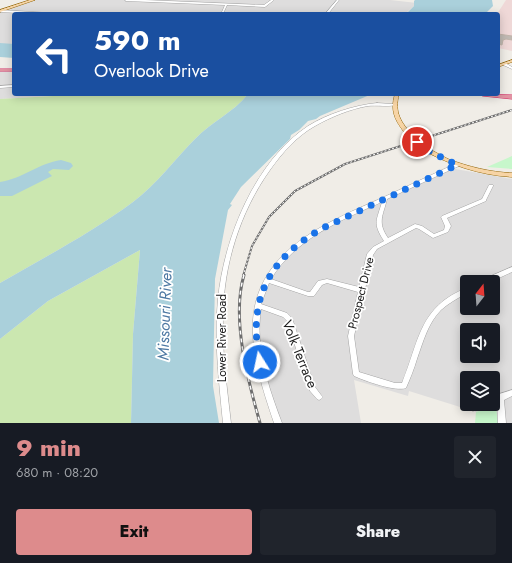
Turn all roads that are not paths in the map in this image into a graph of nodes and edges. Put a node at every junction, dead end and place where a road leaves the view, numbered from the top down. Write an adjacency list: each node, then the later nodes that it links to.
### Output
1 (27, 0): 7 (main road)
2 (33, 0): 7 (main road)
3 (126, 0): 6 (street)
4 (273, 0): 6 (street)
5 (338, 0): 10 (street)
6 (226, 5): 9 (street)
7 (0, 10): 8 (street)
8 (25, 12)
9 (223, 12)
10 (328, 12)
11 (512, 61): 12 (main road)
12 (504, 64): 13 (main road); 15 (street)
13 (500, 65)
14 (12, 68): 16 (highway)
15 (512, 68)
16 (0, 69)
17 (12, 86): 18 (street)
18 (0, 87)
19 (500, 92): 20 (highway)
20 (512, 93)
21 (500, 95): 23 (highway)
22 (395, 96): 24 (main road)
23 (512, 96)
24 (393, 105): 25 (main road, bridge); 40 (street, Lower River Road)
25 (457, 165): 26 (main road); 28 (street)
26 (512, 175)
27 (491, 186): 29 (street, Prospect Drive)
28 (385, 199): 29 (street); 32 (street)
29 (387, 241): 33 (street, Prospect Drive)
30 (512, 269): 31 (street)
31 (499, 275)
32 (267, 280): 33 (street); 35 (street)
33 (361, 290): 34 (street, Prospect Drive)
34 (460, 293)
35 (258, 305): 37 (street, Volk Terrace); 41 (street)
36 (512, 393): 38 (street)
37 (319, 397)
38 (500, 398)
39 (500, 411): 42 (street)
40 (227, 423)
41 (278, 423)
42 (502, 423)

